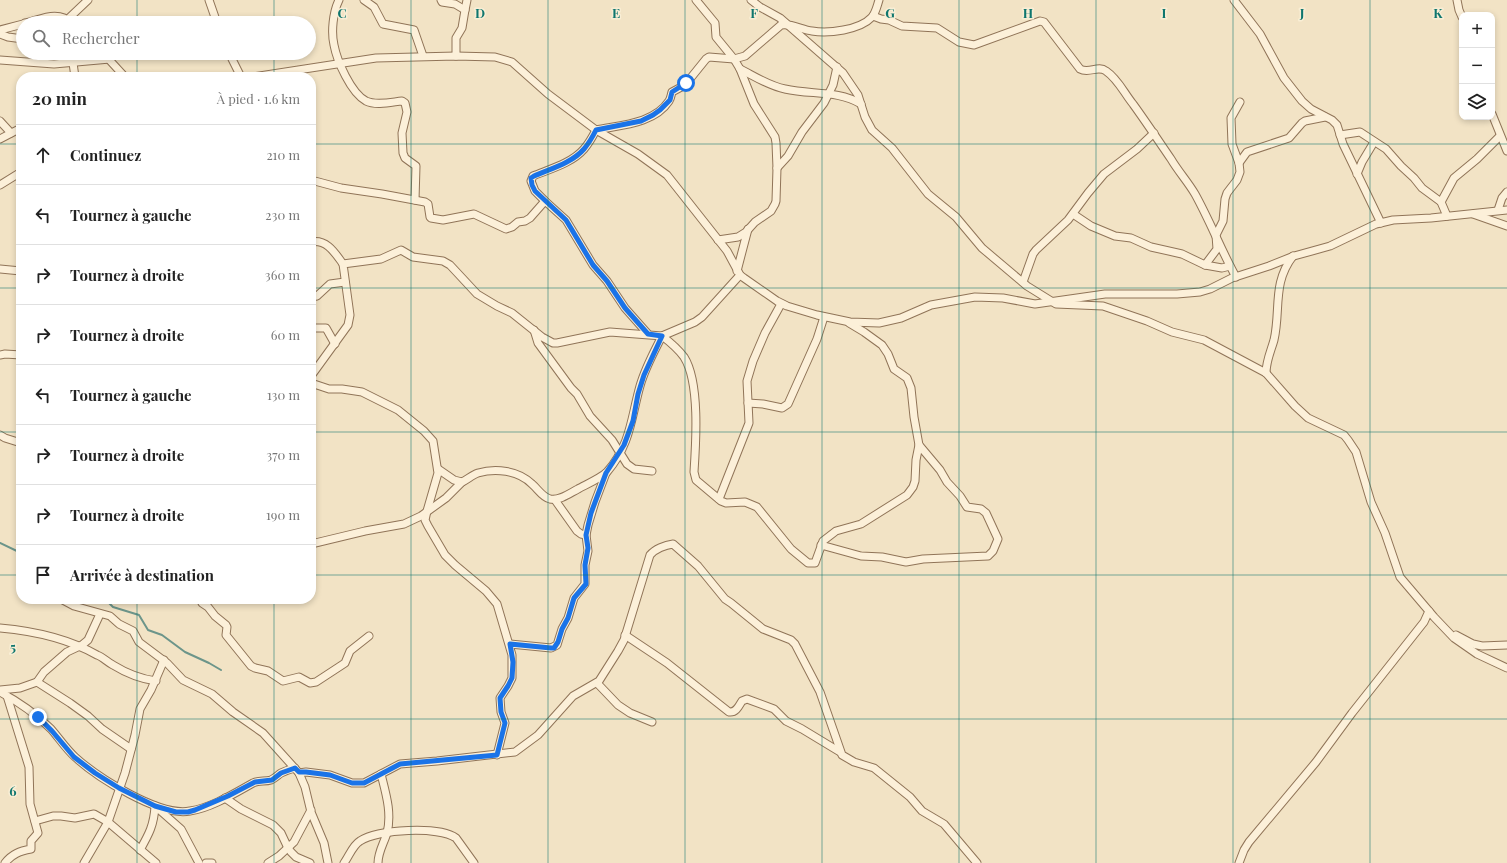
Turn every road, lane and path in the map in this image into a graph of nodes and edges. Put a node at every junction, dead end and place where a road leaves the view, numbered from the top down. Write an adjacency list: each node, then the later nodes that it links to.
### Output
1 (88, 0): 14 (street)
2 (209, 0): 15 (street)
3 (339, 0): 29 (street)
4 (364, 0): 22 (street)
5 (441, 0): 12 (street)
6 (467, 0): 12 (street)
7 (696, 0): 24 (street)
8 (751, 0): 18 (street)
9 (879, 0): 16 (street)
10 (1234, 0): 39 (street)
11 (1457, 0): 13 (street)
12 (465, 10): 23 (street)
13 (1460, 12)
14 (74, 16)
15 (215, 16)
16 (873, 16): 18 (street); 44 (street)
17 (16, 25): 19 (street)
18 (788, 25): 24 (street); 30 (street)
19 (0, 30)
20 (0, 34): 21 (street)
21 (16, 38)
22 (423, 56): 23 (street); 29 (street)
23 (456, 56): 42 (street)
24 (734, 59): 31 (street); 42 (street)
25 (0, 60): 28 (street)
26 (110, 60): 28 (street); 33 (street)
27 (233, 60): 34 (street)
28 (73, 63): 32 (street)
29 (341, 63): 35 (street); 58 (street)
30 (836, 67): 36 (street); 38 (street)
31 (740, 69): 36 (street); 52 (street)
32 (74, 72)
33 (120, 72)
34 (239, 72)
35 (284, 72)
36 (829, 94): 38 (street); 52 (street)
37 (1240, 102): 51 (street)
38 (861, 104): 81 (street)
39 (1327, 116): 46 (street); 51 (street)
40 (1494, 120): 47 (street)
41 (0, 121): 45 (street)
42 (596, 130): 59 (street); 70 (street)
43 (16, 131): 45 (street)
44 (1154, 133): 63 (street); 69 (street)
45 (11, 134): 48 (street)
46 (1340, 135): 49 (street); 53 (street)
47 (1500, 136): 50 (street); 60 (street)
48 (0, 138)
49 (1374, 142): 53 (street); 60 (street)
50 (1507, 151)
51 (1239, 163): 69 (street)
52 (777, 168): 68 (street)
53 (1357, 174): 66 (street)
54 (16, 175): 56 (street)
55 (316, 181): 58 (street)
56 (0, 185)
57 (1507, 192): 61 (street)
58 (415, 200): 59 (street)
59 (545, 201): 89 (street)
60 (1441, 202): 65 (street)
61 (1498, 210): 62 (street); 64 (street)
62 (1507, 210)
63 (1073, 214): 74 (street); 81 (street)
64 (1471, 214): 65 (street); 67 (street)
65 (1447, 216): 66 (street)
66 (1381, 223): 72 (street)
67 (1507, 226)
68 (748, 229): 70 (street); 78 (street)
69 (1216, 235): 74 (street); 75 (street)
70 (718, 240): 78 (street)
71 (316, 242): 73 (street)
72 (1294, 256): 79 (street); 95 (street)
73 (343, 264): 80 (street); 88 (street)
74 (1205, 265): 75 (street)
75 (1230, 266): 79 (street)
76 (0, 270): 77 (street)
77 (16, 270)
78 (739, 273): 84 (street); 90 (street)
79 (1236, 277): 83 (street)
80 (345, 282): 82 (street); 91 (street)
81 (1023, 282): 83 (street)
82 (316, 296)
83 (1053, 302): 86 (street); 95 (street)
84 (781, 304): 85 (street); 97 (street)
85 (824, 316): 86 (street); 97 (street)
86 (846, 321): 100 (street)
87 (316, 328): 91 (street)
88 (534, 330): 89 (street); 101 (street)
89 (648, 334): 90 (street)
90 (662, 336): 101 (street); 106 (street)
91 (335, 344): 94 (street)
92 (0, 355): 93 (street)
93 (16, 355)
94 (316, 369)
95 (1266, 373): 114 (street)
96 (316, 385): 102 (street)
97 (748, 403): 106 (street)
98 (0, 435): 99 (street)
99 (16, 441)
100 (919, 445): 111 (street); 111 (street)
101 (619, 453): 103 (street); 104 (street)
102 (438, 469): 105 (street); 108 (street)
103 (652, 471)
104 (606, 473): 107 (street); 109 (street)
105 (462, 482): 107 (street); 108 (street)
106 (719, 499): 111 (street)
107 (555, 500): 109 (street)
108 (427, 511): 110 (street); 120 (street)
109 (586, 535): 120 (street)
110 (316, 543)
111 (821, 545)
112 (70, 604): 115 (street)
113 (204, 604): 119 (street)
114 (1429, 611): 117 (street); 158 (street)
115 (100, 614): 122 (street); 123 (street)
116 (0, 628): 122 (street)
117 (1446, 630): 121 (street); 124 (street)
118 (625, 635): 127 (street); 132 (street); 132 (street)
119 (369, 636)
120 (510, 644): 133 (street)
121 (1507, 645)
122 (79, 646): 125 (street); 126 (street)
123 (164, 660): 125 (street); 134 (street)
124 (1507, 668)
125 (156, 681): 131 (street)
126 (37, 682): 128 (street); 131 (street)
127 (597, 682): 130 (street); 133 (street)
128 (0, 691): 129 (street)
129 (7, 696): 136 (street); 140 (street)
130 (652, 722)
131 (131, 749): 136 (street)
132 (840, 752): 157 (street)
133 (497, 755): 135 (street)
134 (297, 770): 135 (street); 137 (street); 139 (street)
135 (380, 774): 142 (street)
136 (119, 788): 138 (street); 141 (street)
137 (225, 798): 138 (street); 143 (street)
138 (155, 806): 144 (street); 148 (street)
139 (311, 810): 143 (street); 153 (street)
140 (34, 821): 141 (street); 145 (street)
141 (108, 822): 144 (street); 146 (street)
142 (387, 832): 154 (street); 155 (street); 156 (street)
143 (288, 848): 151 (street); 152 (street)
144 (140, 850): 147 (street)
145 (5, 863)
146 (84, 863)
147 (156, 863)
148 (199, 863)
149 (206, 863): 150 (street)
150 (212, 863)
151 (268, 863)
152 (310, 863)
153 (328, 863)
154 (344, 863)
155 (378, 863)
156 (474, 863)
157 (977, 863)
158 (1239, 863)

